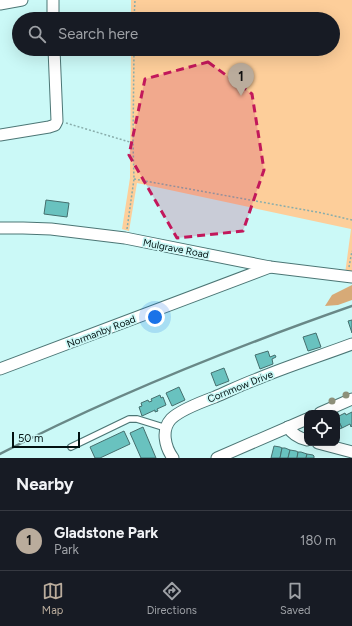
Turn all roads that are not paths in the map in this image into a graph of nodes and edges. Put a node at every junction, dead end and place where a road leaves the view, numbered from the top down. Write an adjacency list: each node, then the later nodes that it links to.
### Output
1 (22, 0): 3 (street)
2 (53, 0): 4 (street)
3 (0, 4)
4 (53, 12)
5 (54, 56): 6 (street)
6 (0, 135)
7 (0, 228): 8 (street, Mulgrave Road)
8 (270, 267): 9 (street, Mulgrave Road); 11 (street, Normanby Road)
9 (350, 277)
10 (352, 344): 16 (street, Cornmow Drive)
11 (0, 369)
12 (352, 399): 13 (street)
13 (327, 410)
14 (304, 420): 15 (street)
15 (288, 427): 17 (street); 22 (street)
16 (166, 428): 19 (lane); 21 (street)
17 (304, 439)
18 (329, 446): 20 (street)
19 (71, 447)
20 (352, 452)
21 (172, 458)
22 (217, 458)

